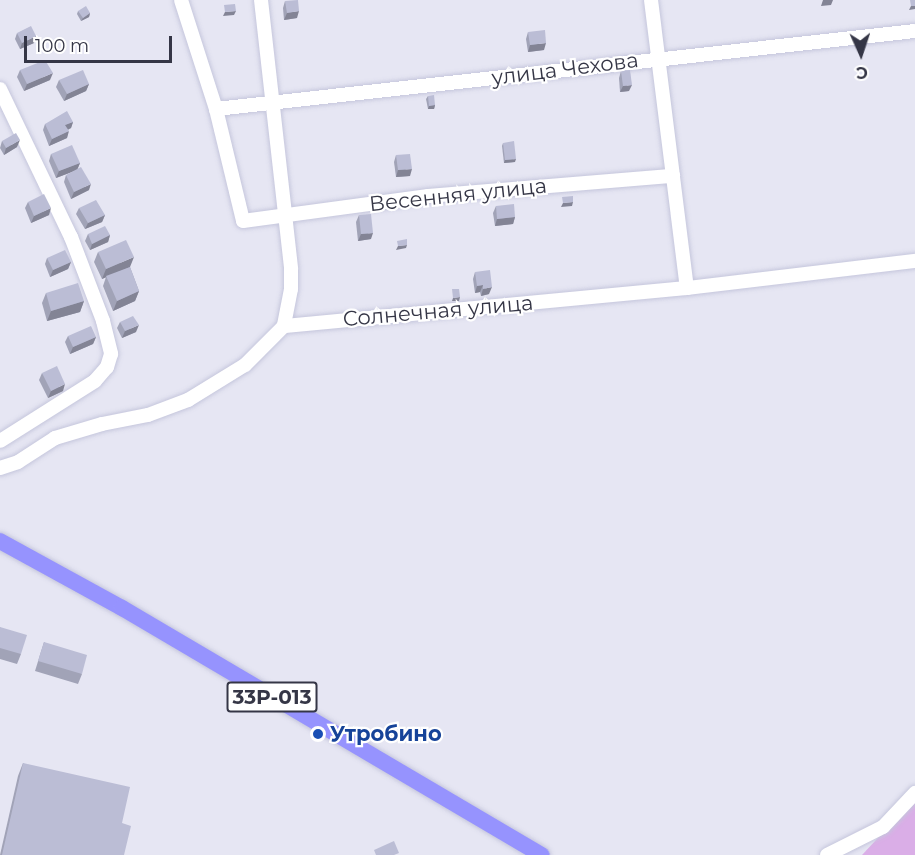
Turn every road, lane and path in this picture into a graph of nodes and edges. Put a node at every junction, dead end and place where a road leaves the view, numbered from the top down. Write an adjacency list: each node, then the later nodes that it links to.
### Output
1 (181, 0): 2 (street); 9 (street)
2 (186, 0)
3 (261, 0): 8 (street)
4 (651, 0): 6 (street)
5 (915, 31): 6 (street, улица Чехова)
6 (658, 59): 8 (street, улица Чехова); 10 (street)
7 (0, 88): 15 (street)
8 (272, 104): 9 (street, улица Чехова); 11 (street)
9 (216, 109): 11 (street, Весенняя улица)
10 (673, 176): 11 (street, Весенняя улица); 13 (street)
11 (286, 216): 14 (street)
12 (915, 261): 13 (street, Солнечная улица)
13 (687, 288): 14 (street, Солнечная улица)
14 (284, 326): 16 (street)
15 (0, 441)
16 (0, 468)
17 (0, 541): 19 (main road, 33Р-013)
18 (915, 793): 20 (street)
19 (542, 855)
20 (827, 855)

